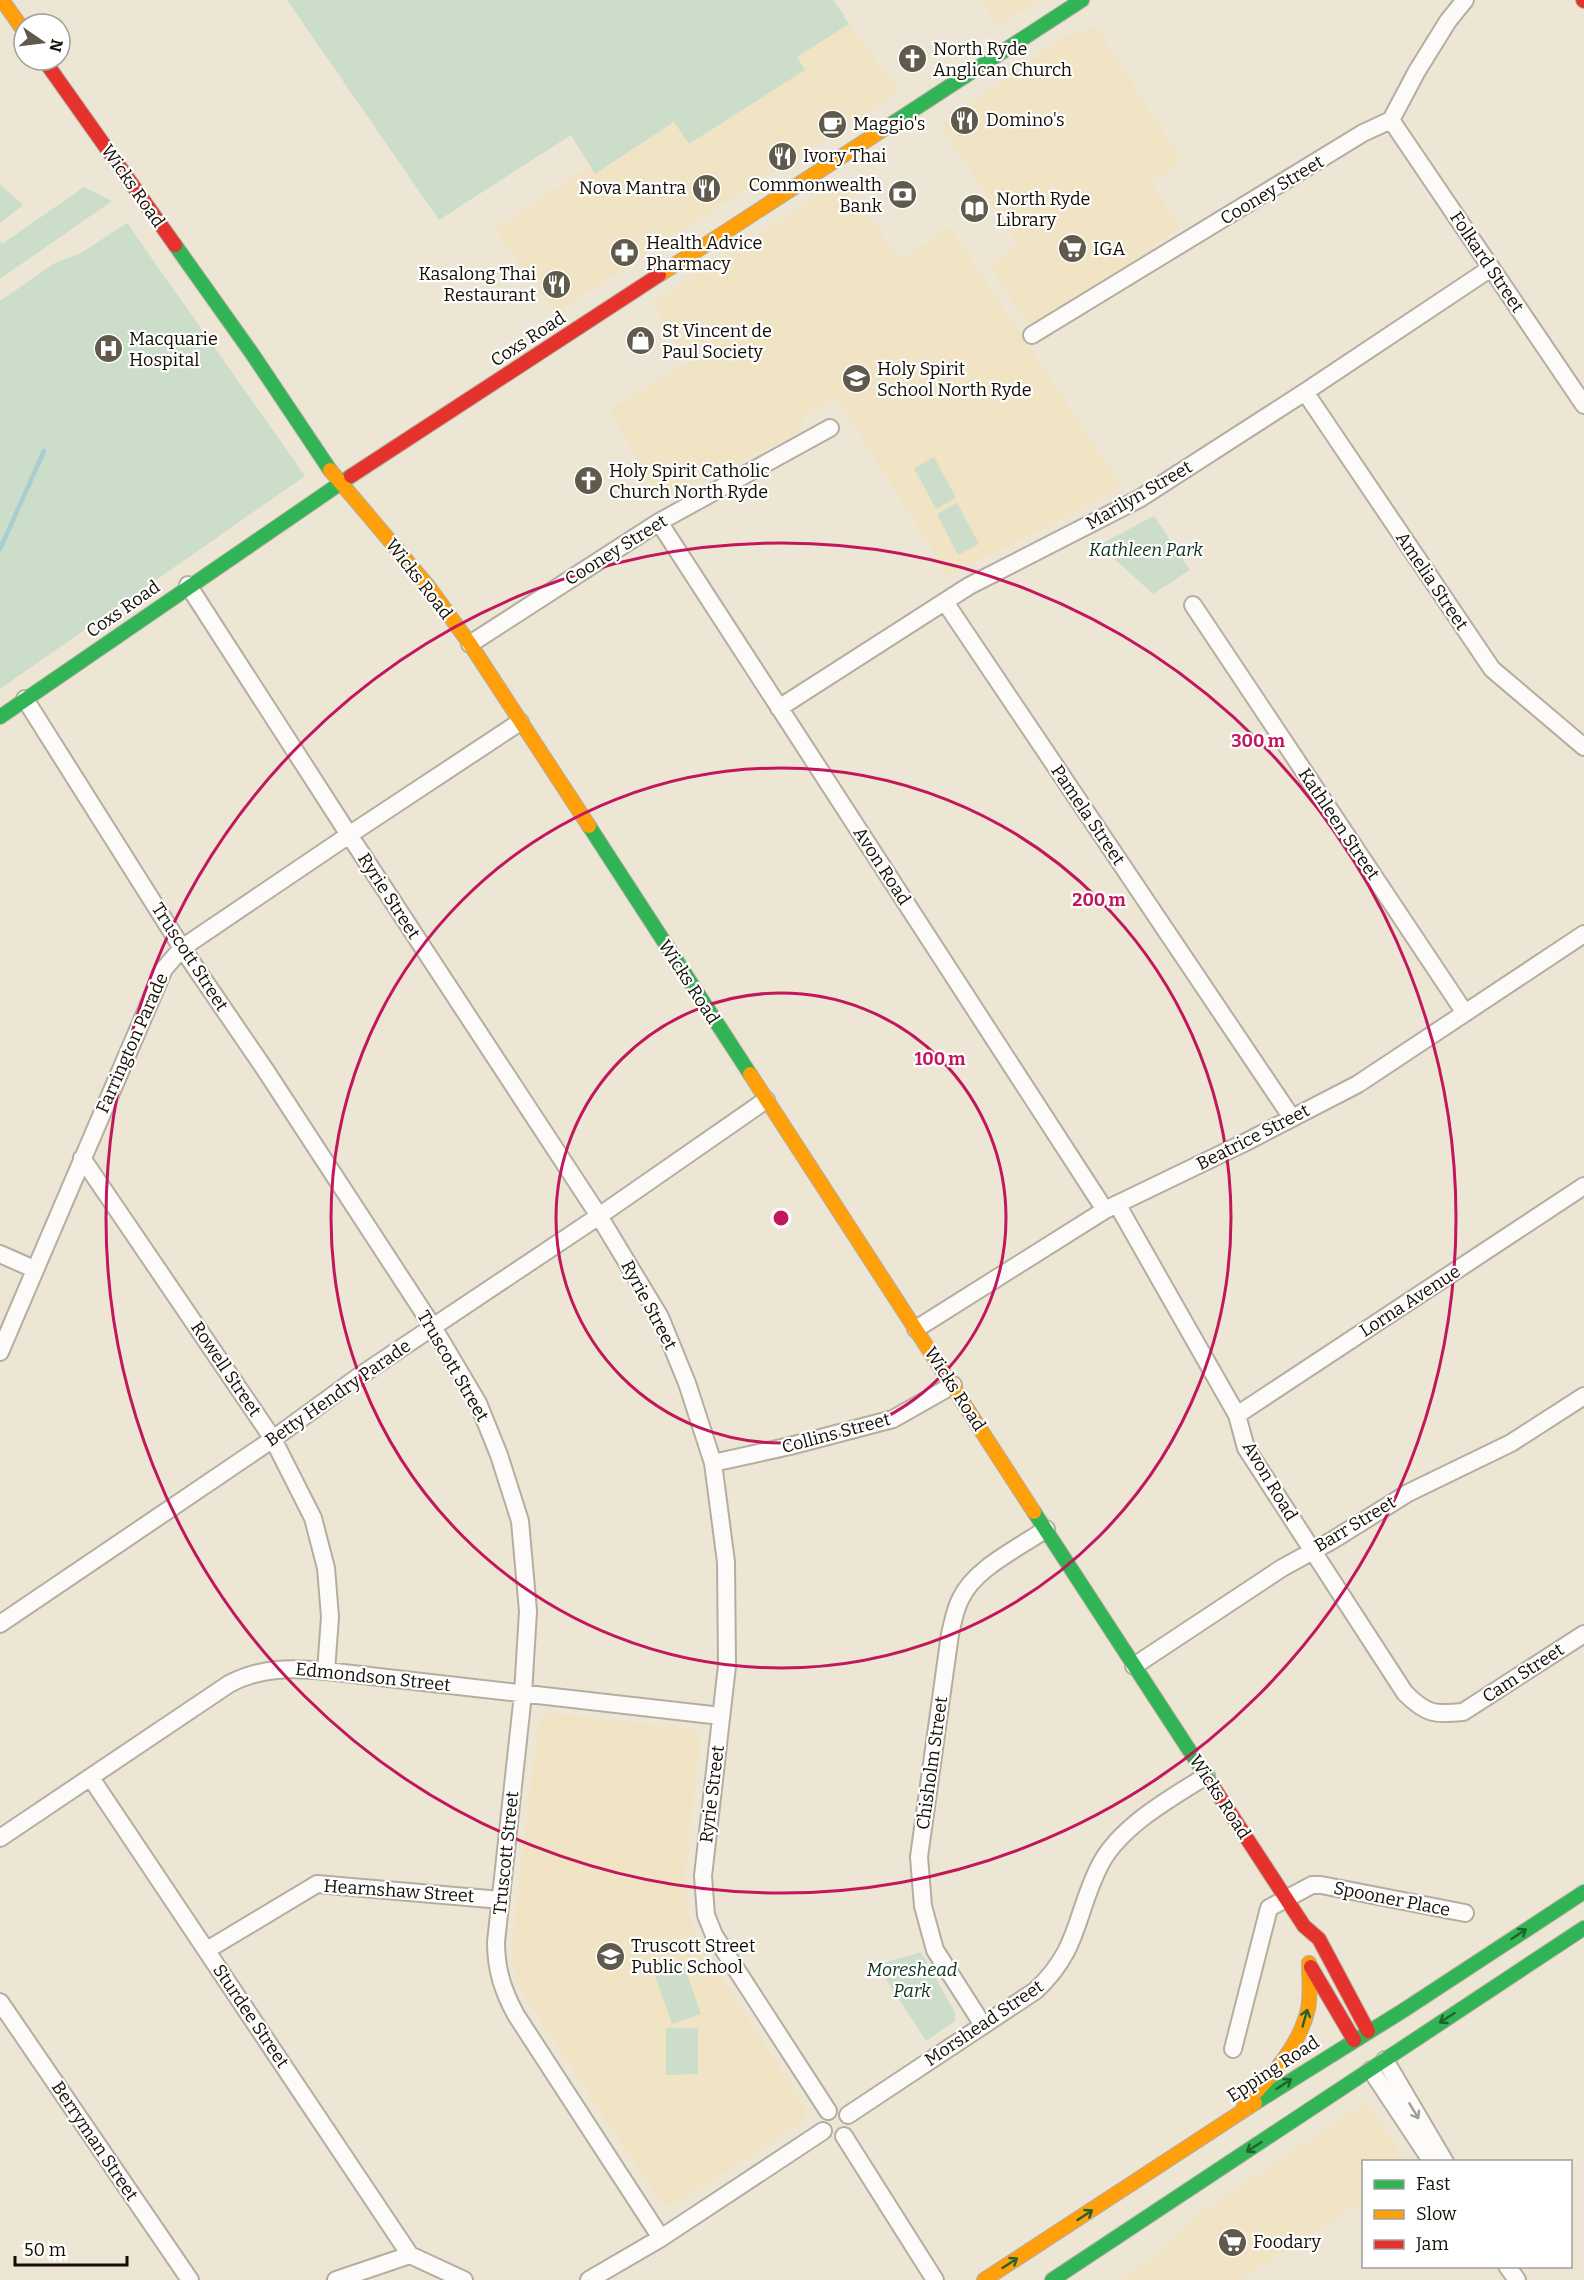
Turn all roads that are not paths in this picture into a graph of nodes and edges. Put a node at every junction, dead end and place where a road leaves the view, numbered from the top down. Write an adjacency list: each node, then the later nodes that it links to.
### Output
1 (2, 0): 4 (main road)
2 (1082, 0): 12 (main road, Coxs Road)
3 (1465, 0): 6 (street)
4 (12, 14)
5 (52, 72): 12 (main road, Wicks Road)
6 (1390, 120): 7 (street, Folkard Street); 8 (street, Cooney Street)
7 (1491, 268): 9 (street, Marilyn Street); 10 (street, Folkard Street)
8 (1032, 335)
9 (1305, 392): 15 (street, Marilyn Street); 22 (street, Amelia Street)
10 (1584, 405)
11 (830, 428): 13 (street, Cooney Street)
12 (341, 483): 14 (main road, Coxs Road); 17 (main road, Wicks Road)
13 (659, 522): 17 (street, Cooney Street); 19 (street, Avon Road)
14 (188, 585): 18 (main road, Coxs Road); 23 (street, Ryrie Street)
15 (945, 602): 19 (street, Marilyn Street); 28 (street, Pamela Street)
16 (1193, 605): 26 (street, Kathleen Street)
17 (470, 644): 21 (main road, Wicks Road)
18 (25, 699): 20 (main road, Coxs Road); 25 (street, Truscott Street)
19 (779, 708): 31 (street, Avon Road)
20 (0, 717)
21 (520, 722): 23 (street, Farrington Parade); 27 (main road, Wicks Road)
22 (1584, 747)
23 (349, 835): 25 (street, Farrington Parade); 32 (street, Ryrie Street)
24 (1584, 934): 26 (street, Beatrice Street)
25 (182, 948): 29 (street, Farrington Parade); 35 (street, Truscott Street)
26 (1465, 1013): 28 (street, Beatrice Street)
27 (766, 1100): 32 (street, Betty Hendry Parade); 36 (main road, Wicks Road)
28 (1292, 1118): 31 (street, Beatrice Street)
29 (82, 1158): 34 (street, Farrington Parade); 41 (street, Rowell Street)
30 (1584, 1186): 40 (street, Lorna Avenue)
31 (1111, 1207): 36 (street, Beatrice Street); 40 (street, Avon Road)
32 (599, 1216): 35 (street, Betty Hendry Parade); 42 (street, Ryrie Street)
33 (0, 1254): 34 (street)
34 (34, 1269): 37 (street, Farrington Parade)
35 (433, 1327): 41 (street, Betty Hendry Parade); 49 (street, Truscott Street)
36 (916, 1329): 38 (main road, Wicks Road)
37 (0, 1352)
38 (953, 1385): 42 (street, Collins Street); 43 (main road, Wicks Road)
39 (1584, 1396): 44 (street, Barr Street)
40 (1237, 1415): 44 (street, Avon Road)
41 (273, 1439): 45 (street, Betty Hendry Parade); 48 (street, Rowell Street)
42 (713, 1463): 51 (street, Ryrie Street)
43 (1046, 1529): 47 (main road, Wicks Road); 64 (street, Chisholm Street)
44 (1312, 1550): 47 (street, Barr Street); 50 (street, Avon Road)
45 (0, 1624)
46 (1584, 1634): 50 (street, Cam Street)
47 (1134, 1666): 52 (main road, Wicks Road)
48 (326, 1671): 49 (street, Edmondson Street); 53 (street, Edmondson Street)
49 (523, 1694): 51 (street, Edmondson Street); 56 (street, Truscott Street)
50 (1463, 1712)
51 (721, 1716): 68 (street, Ryrie Street)
52 (1206, 1776): 57 (main road, Wicks Road); 64 (street, Morshead Street)
53 (91, 1778): 54 (street, Edmondson Street); 61 (street, Sturdee Street)
54 (0, 1838)
55 (1584, 1892): 65 (main road, Epping Road, one-way to 55)
56 (501, 1900): 61 (street, Hearnshaw Street); 75 (street, Truscott Street)
57 (1287, 1900): 58 (street, Spooner Place); 59 (main road, Wicks Road); 66 (street, Spooner Place)
58 (1466, 1913)
59 (1304, 1926): 62 (main road, Wicks Road); 65 (main road, Wicks Road)
60 (1584, 1928): 65 (main road, Epping Road, one-way to 65)
61 (207, 1950): 76 (street, Sturdee Street)
62 (1308, 1954): 67 (main road, Wicks Road); 70 (main road, one-way to 62)
63 (0, 2002): 77 (street, Berryman Street)
64 (983, 2025): 69 (street, Morshead Street)
65 (1377, 2046): 67 (main road, Epping Road); 67 (main road, Epping Road); 74 (street, Wicks Road, one-way to 74)
66 (1233, 2049)
67 (1362, 2055): 70 (main road, Epping Road, one-way to 67); 73 (street, Wicks Road); 83 (main road, Epping Road, one-way to 83)
68 (828, 2110): 69 (street); 71 (street)
69 (848, 2115): 72 (street)
70 (1235, 2115): 82 (main road, Epping Road, one-way to 70)
71 (824, 2131): 72 (street); 75 (street)
72 (844, 2136): 81 (street)
73 (1431, 2160)
74 (1444, 2160)
75 (661, 2238): 80 (street)
76 (410, 2255): 78 (street); 79 (street)
77 (190, 2280)
78 (336, 2280)
79 (465, 2280)
80 (590, 2280)
81 (935, 2280)
82 (984, 2280)
83 (1052, 2280)

